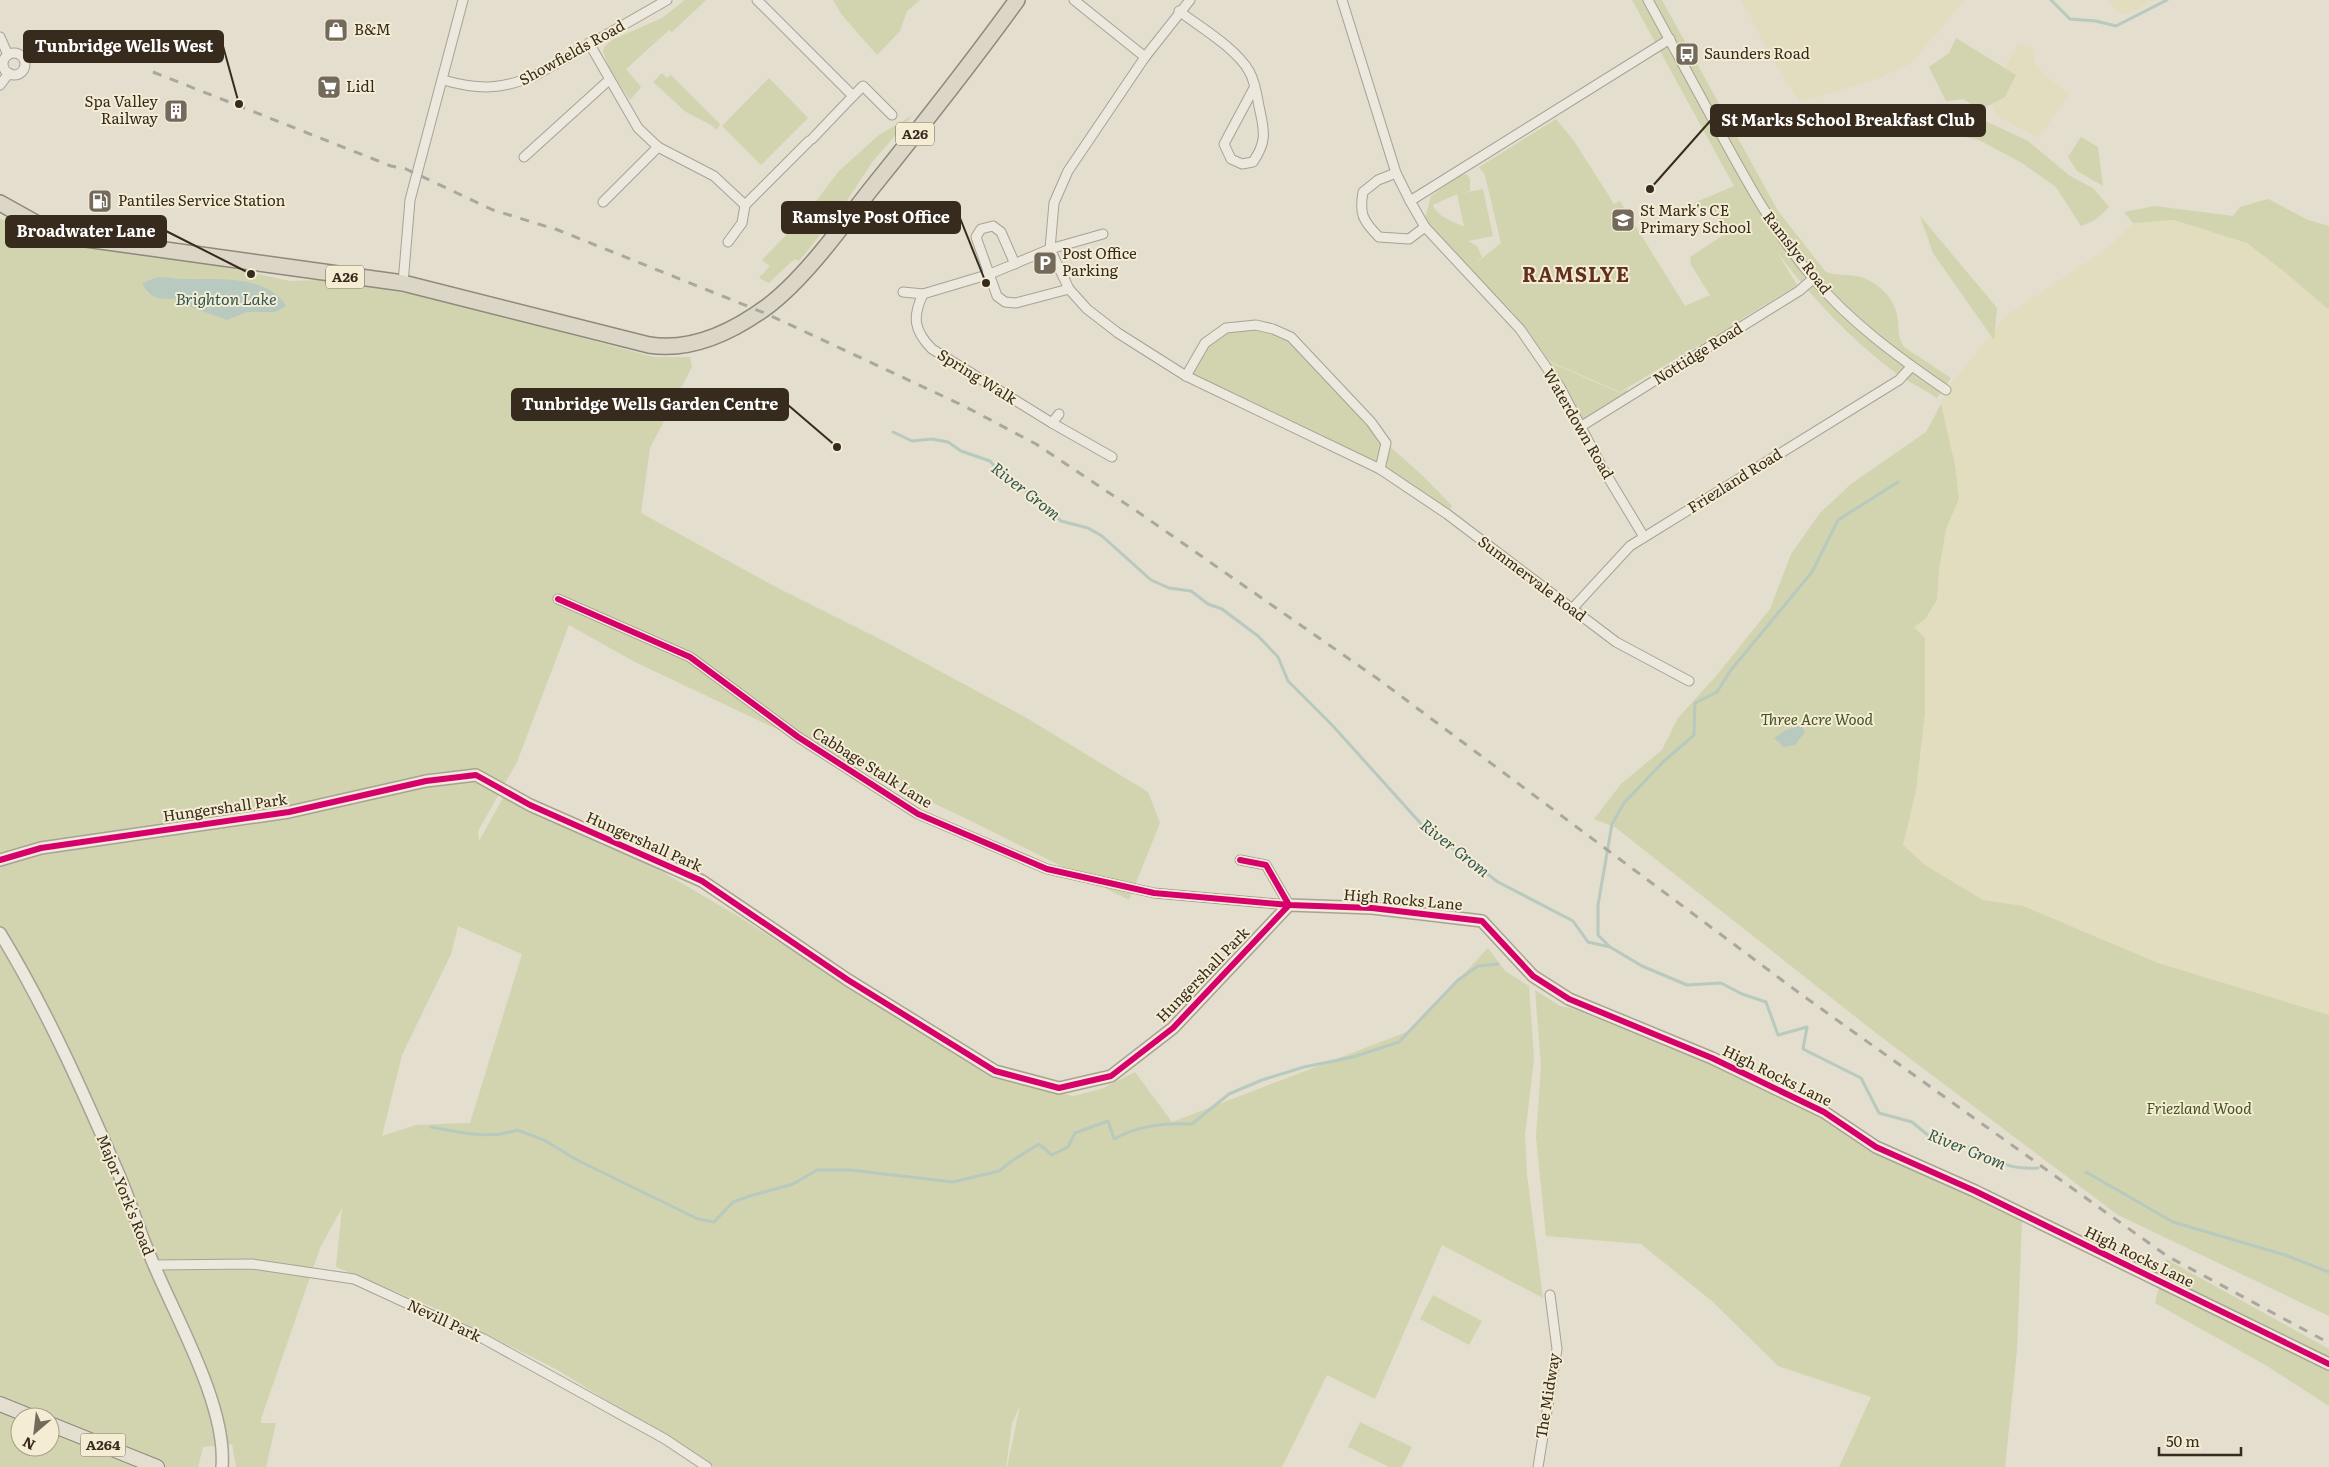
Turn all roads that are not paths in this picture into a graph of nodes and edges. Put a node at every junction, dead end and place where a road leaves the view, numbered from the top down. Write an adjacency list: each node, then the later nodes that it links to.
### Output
1 (463, 0): 16 (street)
2 (667, 0): 12 (street, Showfields Road)
3 (757, 0): 20 (street)
4 (1017, 0): 36 (highway, A26)
5 (1074, 0): 14 (street)
6 (1190, 0): 9 (street, Summervale Road)
7 (1342, 0): 24 (street, Waterdown Road)
8 (1648, 0): 11 (street, Ramslye Road)
9 (1179, 11): 14 (street, Summervale Road); 19 (street)
10 (0, 36): 13 (street)
11 (1670, 39): 25 (street); 35 (street, Ramslye Road)
12 (589, 43): 16 (street, Showfields Road); 17 (street)
13 (8, 55): 15 (street); 15 (street)
14 (1145, 56): 32 (street, Summervale Road)
15 (9, 73): 18 (street)
16 (442, 80): 36 (street)
17 (609, 80): 22 (street); 23 (street)
18 (0, 85)
19 (1255, 86): 19 (street)
20 (853, 96): 21 (street); 28 (street)
21 (892, 115)
22 (658, 147): 26 (street); 28 (street)
23 (524, 157)
24 (1396, 173): 25 (street, Waterdown Road); 29 (street)
25 (1410, 201): 29 (street, Waterdown Road)
26 (603, 202)
27 (0, 203): 36 (highway, A26)
28 (745, 205): 31 (street)
29 (1425, 227): 45 (street, Waterdown Road)
30 (1103, 234): 32 (street)
31 (728, 242)
32 (1050, 249): 33 (street); 37 (street, Summervale Road)
33 (1015, 264): 34 (street); 34 (street)
34 (990, 274): 37 (street); 39 (street)
35 (1814, 278): 40 (street, Ramslye Road); 45 (street, Nottidge Road)
36 (404, 284)
37 (1069, 290): 41 (street, Summervale Road)
38 (903, 292): 39 (street)
39 (923, 294): 44 (street, Spring Walk)
40 (1911, 366): 42 (street, Ramslye Road); 48 (street, Friezland Road)
41 (1186, 376): 47 (street, Summervale Road); 47 (street)
42 (1946, 390)
43 (1059, 414): 44 (street)
44 (1052, 424): 46 (street, Spring Walk)
45 (1580, 427): 48 (street, Waterdown Road)
46 (1112, 458)
47 (1380, 469): 50 (street, Summervale Road)
48 (1644, 537): 50 (street, Friezland Road)
49 (558, 599): 54 (street, Cabbage Stalk Lane)
50 (1572, 610): 51 (street, Summervale Road)
51 (1689, 681)
52 (0, 860): 54 (street, Hungershall Park)
53 (1240, 860): 54 (street)
54 (1289, 905): 58 (street, High Rocks Lane)
55 (0, 933): 56 (street, Major York's Road)
56 (154, 1264): 61 (street, Major York's Road); 62 (street, Nevill Park)
57 (1550, 1295): 63 (street, The Midway)
58 (2329, 1364)
59 (60, 1428): 60 (main road, A264)
60 (157, 1467)
61 (222, 1467)
62 (707, 1467)
63 (1538, 1467)

